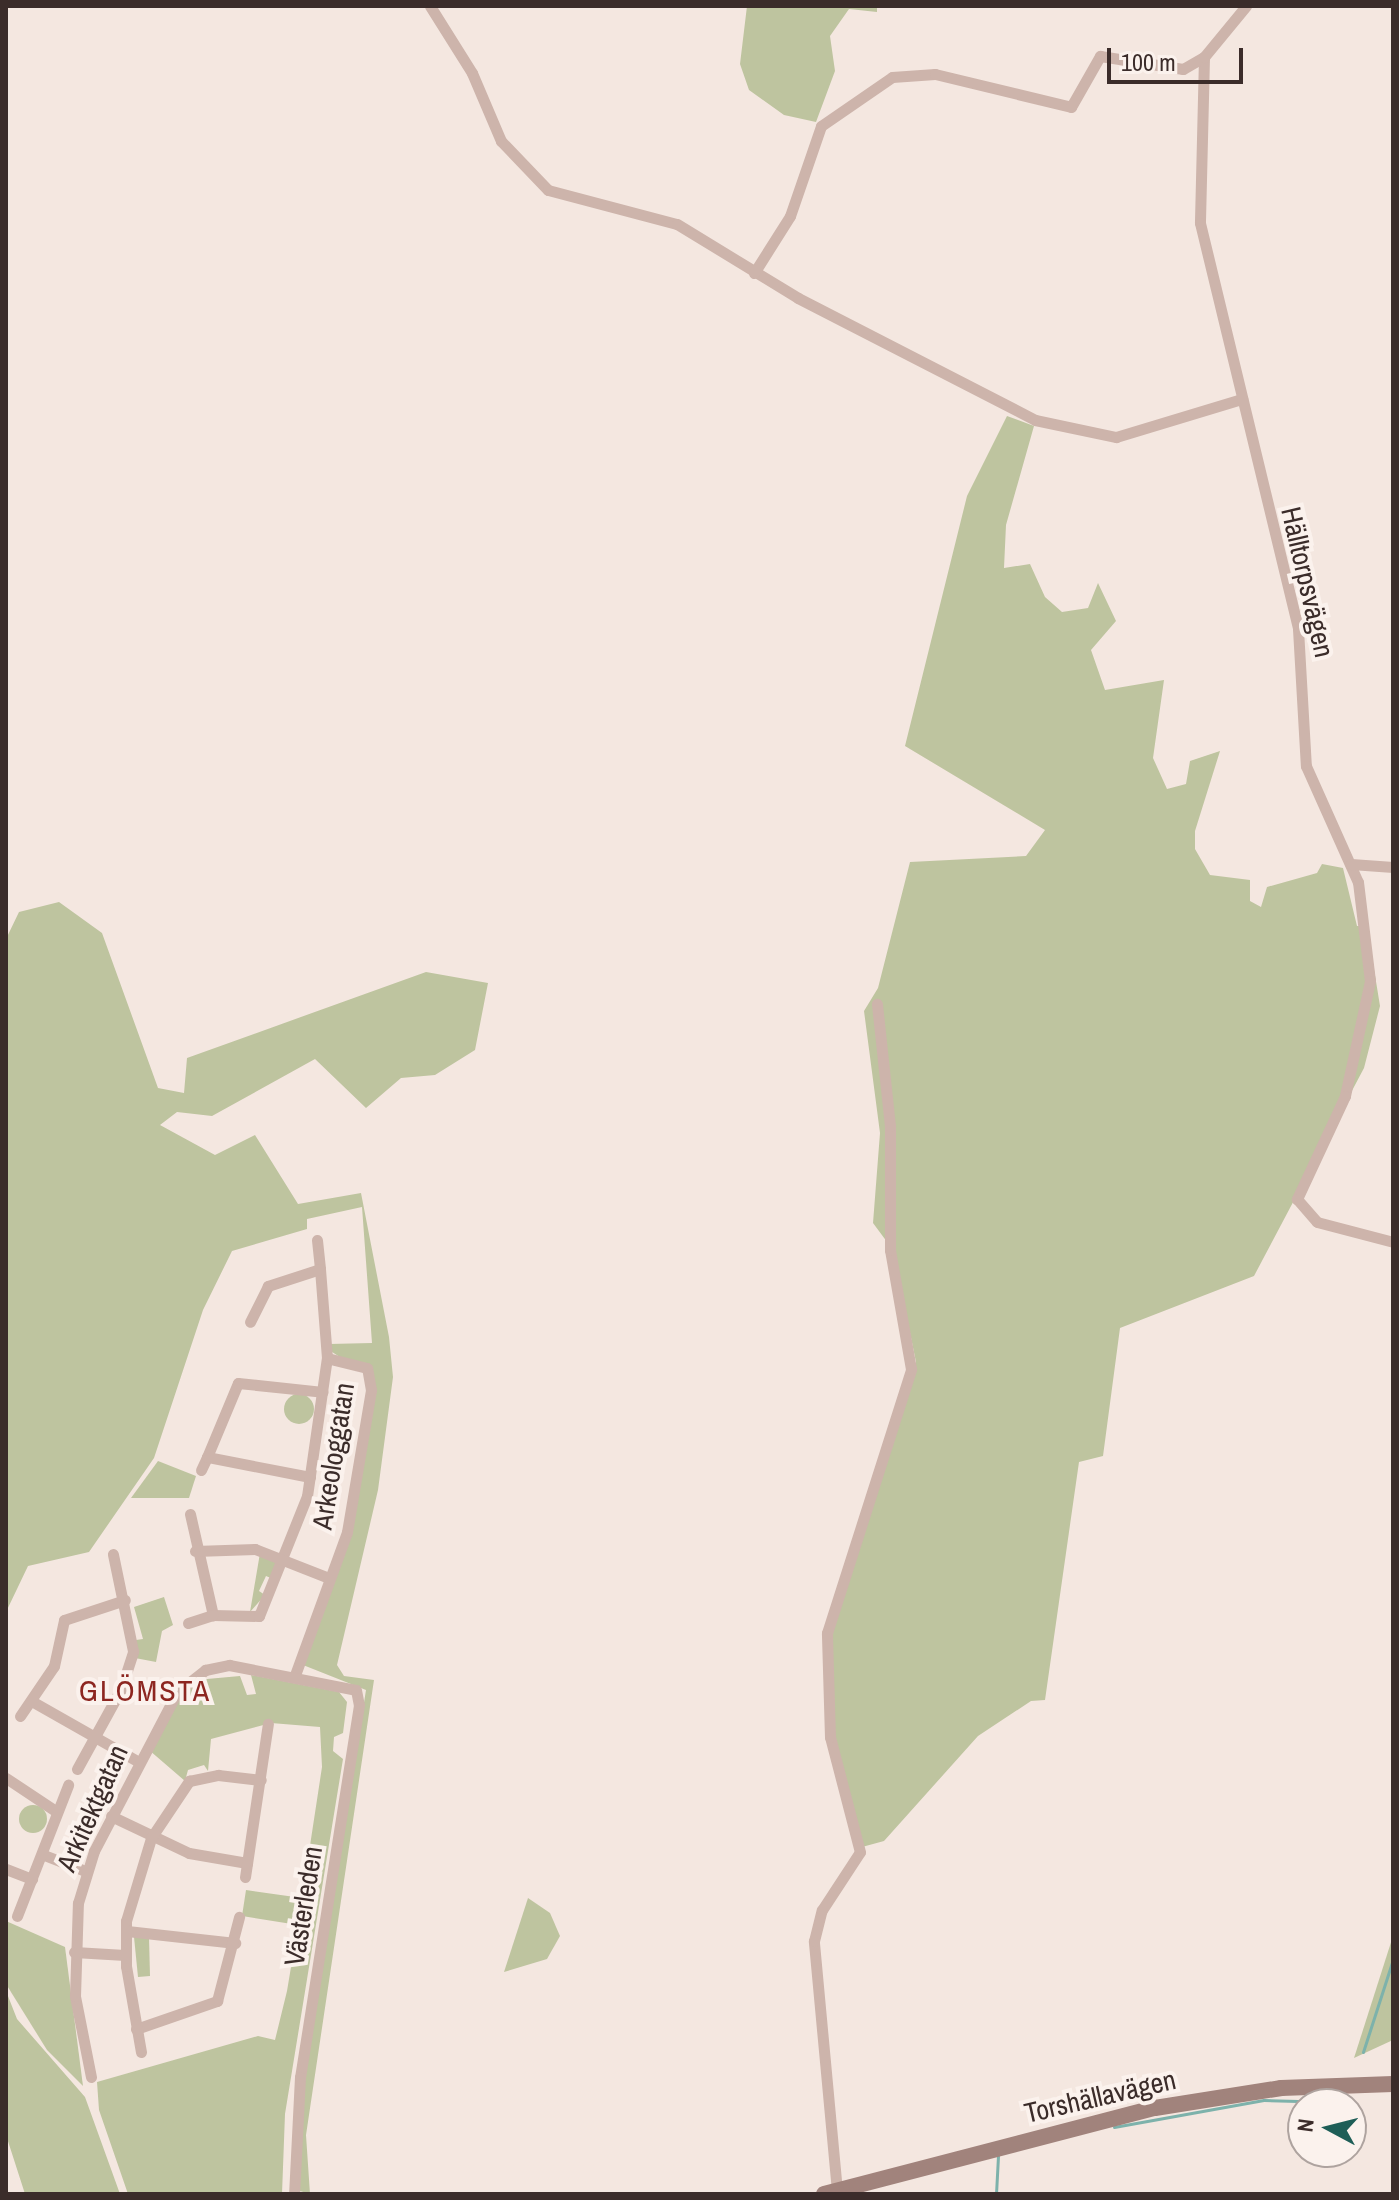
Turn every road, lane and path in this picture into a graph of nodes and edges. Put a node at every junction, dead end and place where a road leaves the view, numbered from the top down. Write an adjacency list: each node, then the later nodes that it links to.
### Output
1 (430, 6): 4 (street)
2 (1246, 6): 3 (street)
3 (1204, 57): 4 (street); 5 (street, Hälltorpsvägen)
4 (754, 273): 5 (street)
5 (1242, 399): 6 (street, Hälltorpsvägen)
6 (1351, 864): 7 (street); 10 (street, Hälltorpsvägen)
7 (1393, 867)
8 (877, 1004): 55 (street)
9 (317, 1240): 11 (street, Arkeologgatan)
10 (1393, 1242)
11 (320, 1269): 12 (street); 13 (street, Arkeologgatan)
12 (250, 1322)
13 (327, 1358): 14 (street); 22 (street, Arkeologgatan)
14 (323, 1392): 15 (street); 17 (street)
15 (207, 1457): 16 (street); 17 (street)
16 (201, 1470)
17 (310, 1477): 21 (street)
18 (190, 1514): 19 (street)
19 (195, 1551): 21 (street); 24 (street)
20 (113, 1554): 23 (street)
21 (286, 1558): 22 (street); 24 (street)
22 (329, 1578): 26 (street, Arkeologgatan)
23 (125, 1600): 27 (street); 30 (street)
24 (213, 1615): 25 (street)
25 (188, 1623)
26 (295, 1675): 31 (street, Arkitektgatan); 56 (street, Västerleden)
27 (35, 1703): 28 (street); 30 (street)
28 (20, 1716)
29 (268, 1724): 34 (street)
30 (95, 1736): 31 (street); 32 (street)
31 (137, 1761): 37 (street, Arkitektgatan)
32 (77, 1769)
33 (6, 1778): 36 (street)
34 (261, 1780): 38 (street); 40 (street)
35 (68, 1785): 36 (street)
36 (54, 1810): 39 (street)
37 (111, 1816): 38 (street); 42 (street, Arkitektgatan)
38 (151, 1838): 40 (street); 47 (street)
39 (44, 1855): 42 (street); 44 (street)
40 (247, 1863): 43 (street)
41 (6, 1869): 44 (street)
42 (85, 1871): 49 (street, Arkitektgatan)
43 (245, 1877)
44 (32, 1879): 45 (street)
45 (17, 1916)
46 (239, 1917): 48 (street)
47 (127, 1931): 48 (street); 50 (street)
48 (235, 1943): 51 (street)
49 (74, 1952): 50 (street); 53 (street, Arkitektgatan)
50 (125, 1955): 51 (street)
51 (136, 2029): 52 (street)
52 (141, 2052)
53 (91, 2077)
54 (1393, 2084): 55 (main road, Torshällavägen)
55 (830, 2192)
56 (294, 2194)

